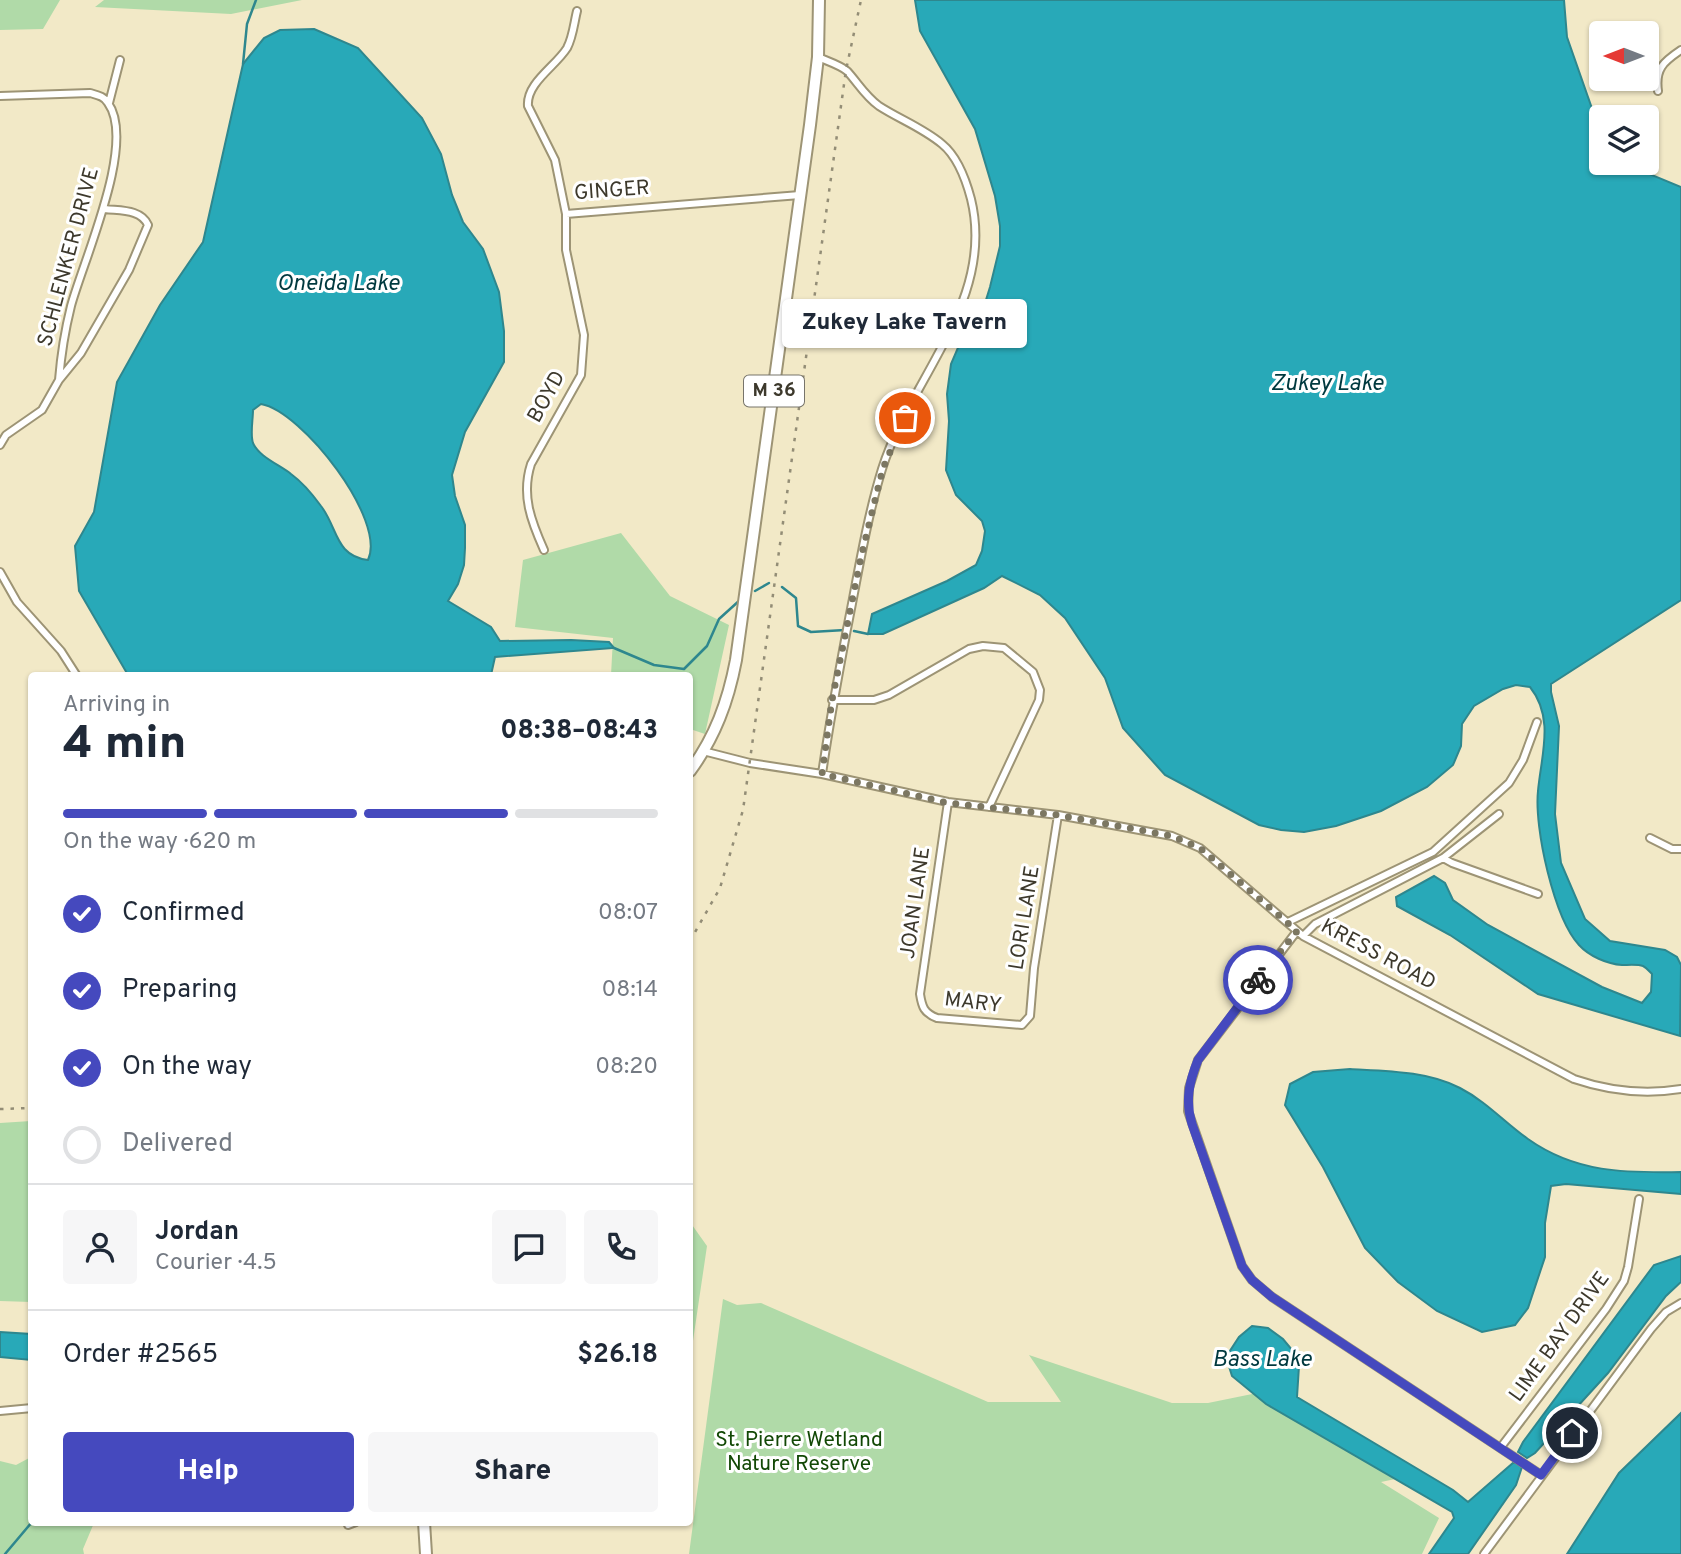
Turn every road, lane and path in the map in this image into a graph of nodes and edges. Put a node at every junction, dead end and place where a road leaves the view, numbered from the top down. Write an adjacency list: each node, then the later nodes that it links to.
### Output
1 (819, 0): 4 (main road, M 36)
2 (577, 10): 11 (street, GINGER)
3 (1681, 50): 6 (street)
4 (818, 57): 9 (main road, M 36); 17 (street)
5 (120, 60): 8 (street, SCHLENKER DRIVE)
6 (1659, 67)
7 (0, 96): 8 (street)
8 (108, 103): 10 (street, SCHLENKER DRIVE)
9 (800, 195): 11 (street, GINGER); 19 (main road, M 36)
10 (105, 209): 12 (street, SCHLENKER DRIVE); 12 (street)
11 (566, 214): 14 (street, BOYD)
12 (59, 380): 13 (street)
13 (0, 445)
14 (544, 550)
15 (0, 572): 16 (street)
16 (74, 672)
17 (832, 700): 21 (street); 23 (street)
18 (1537, 722): 30 (street)
19 (703, 751): 20 (main road, M 36); 21 (street, KRESS ROAD)
20 (693, 766)
21 (822, 774): 22 (street, KRESS ROAD)
22 (948, 803): 23 (street, KRESS ROAD); 32 (street, JOAN LANE)
23 (989, 807): 25 (street, KRESS ROAD)
24 (1499, 814): 28 (street)
25 (1058, 815): 30 (street, KRESS ROAD); 33 (street, LORI LANE)
26 (1650, 838): 27 (street)
27 (1681, 849)
28 (1443, 858): 29 (street); 31 (street)
29 (1538, 894)
30 (1288, 922): 31 (street, KRESS ROAD)
31 (1300, 933): 34 (street, KRESS ROAD); 39 (street)
32 (923, 1008): 33 (street, MARY)
33 (1022, 1025)
34 (1681, 1088)
35 (1639, 1199): 39 (street, LIME BAY DRIVE)
36 (1681, 1303): 40 (street)
37 (28, 1408): 38 (street)
38 (0, 1411)
39 (1501, 1447): 40 (street)
40 (1541, 1475): 43 (street)
41 (424, 1526): 42 (main road)
42 (426, 1554)
43 (1484, 1554)

